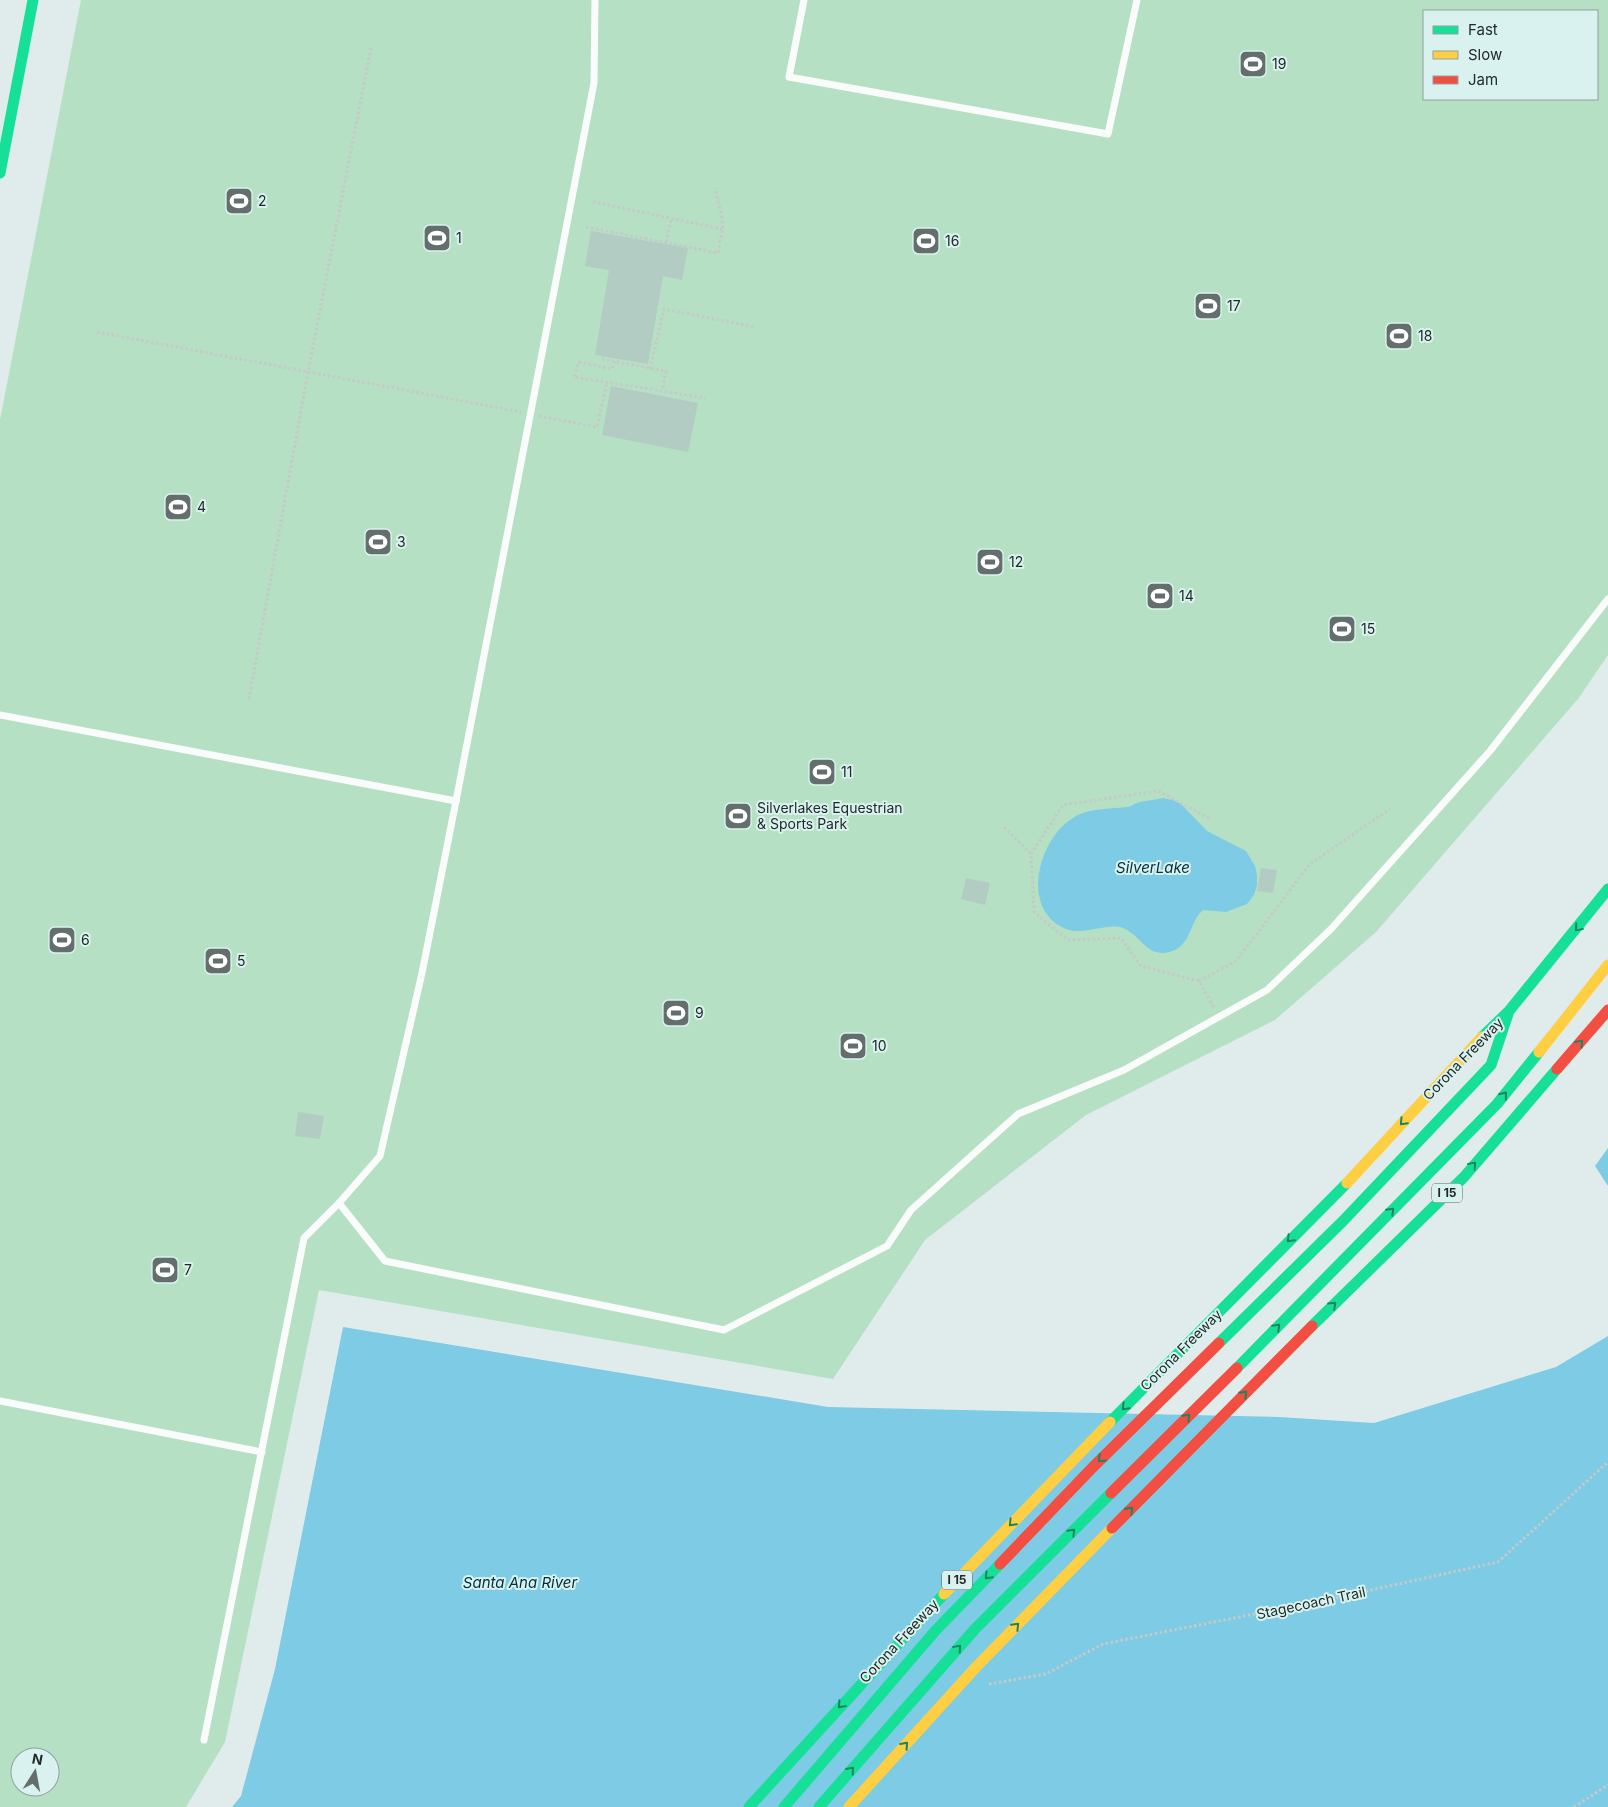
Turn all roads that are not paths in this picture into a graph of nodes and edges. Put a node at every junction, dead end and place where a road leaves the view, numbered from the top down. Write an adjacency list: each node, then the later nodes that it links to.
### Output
1 (33, 0): 5 (main road)
2 (595, 0): 8 (lane)
3 (804, 0): 4 (lane)
4 (1136, 0)
5 (0, 173)
6 (1608, 599): 13 (lane)
7 (0, 715): 8 (lane)
8 (456, 802): 13 (lane)
9 (1608, 889): 12 (main road, Corona Freeway / I 15, one-way to 12)
10 (1608, 965): 19 (main road, one-way to 10)
11 (1608, 1010): 20 (main road, I 15, one-way to 11)
12 (1509, 1011): 17 (main road, Corona Freeway / I 15, one-way to 17); 18 (main road, one-way to 18)
13 (339, 1203): 15 (lane)
14 (0, 1401): 15 (lane)
15 (262, 1452): 16 (lane)
16 (204, 1740)
17 (749, 1807)
18 (784, 1807)
19 (819, 1807)
20 (849, 1807)

